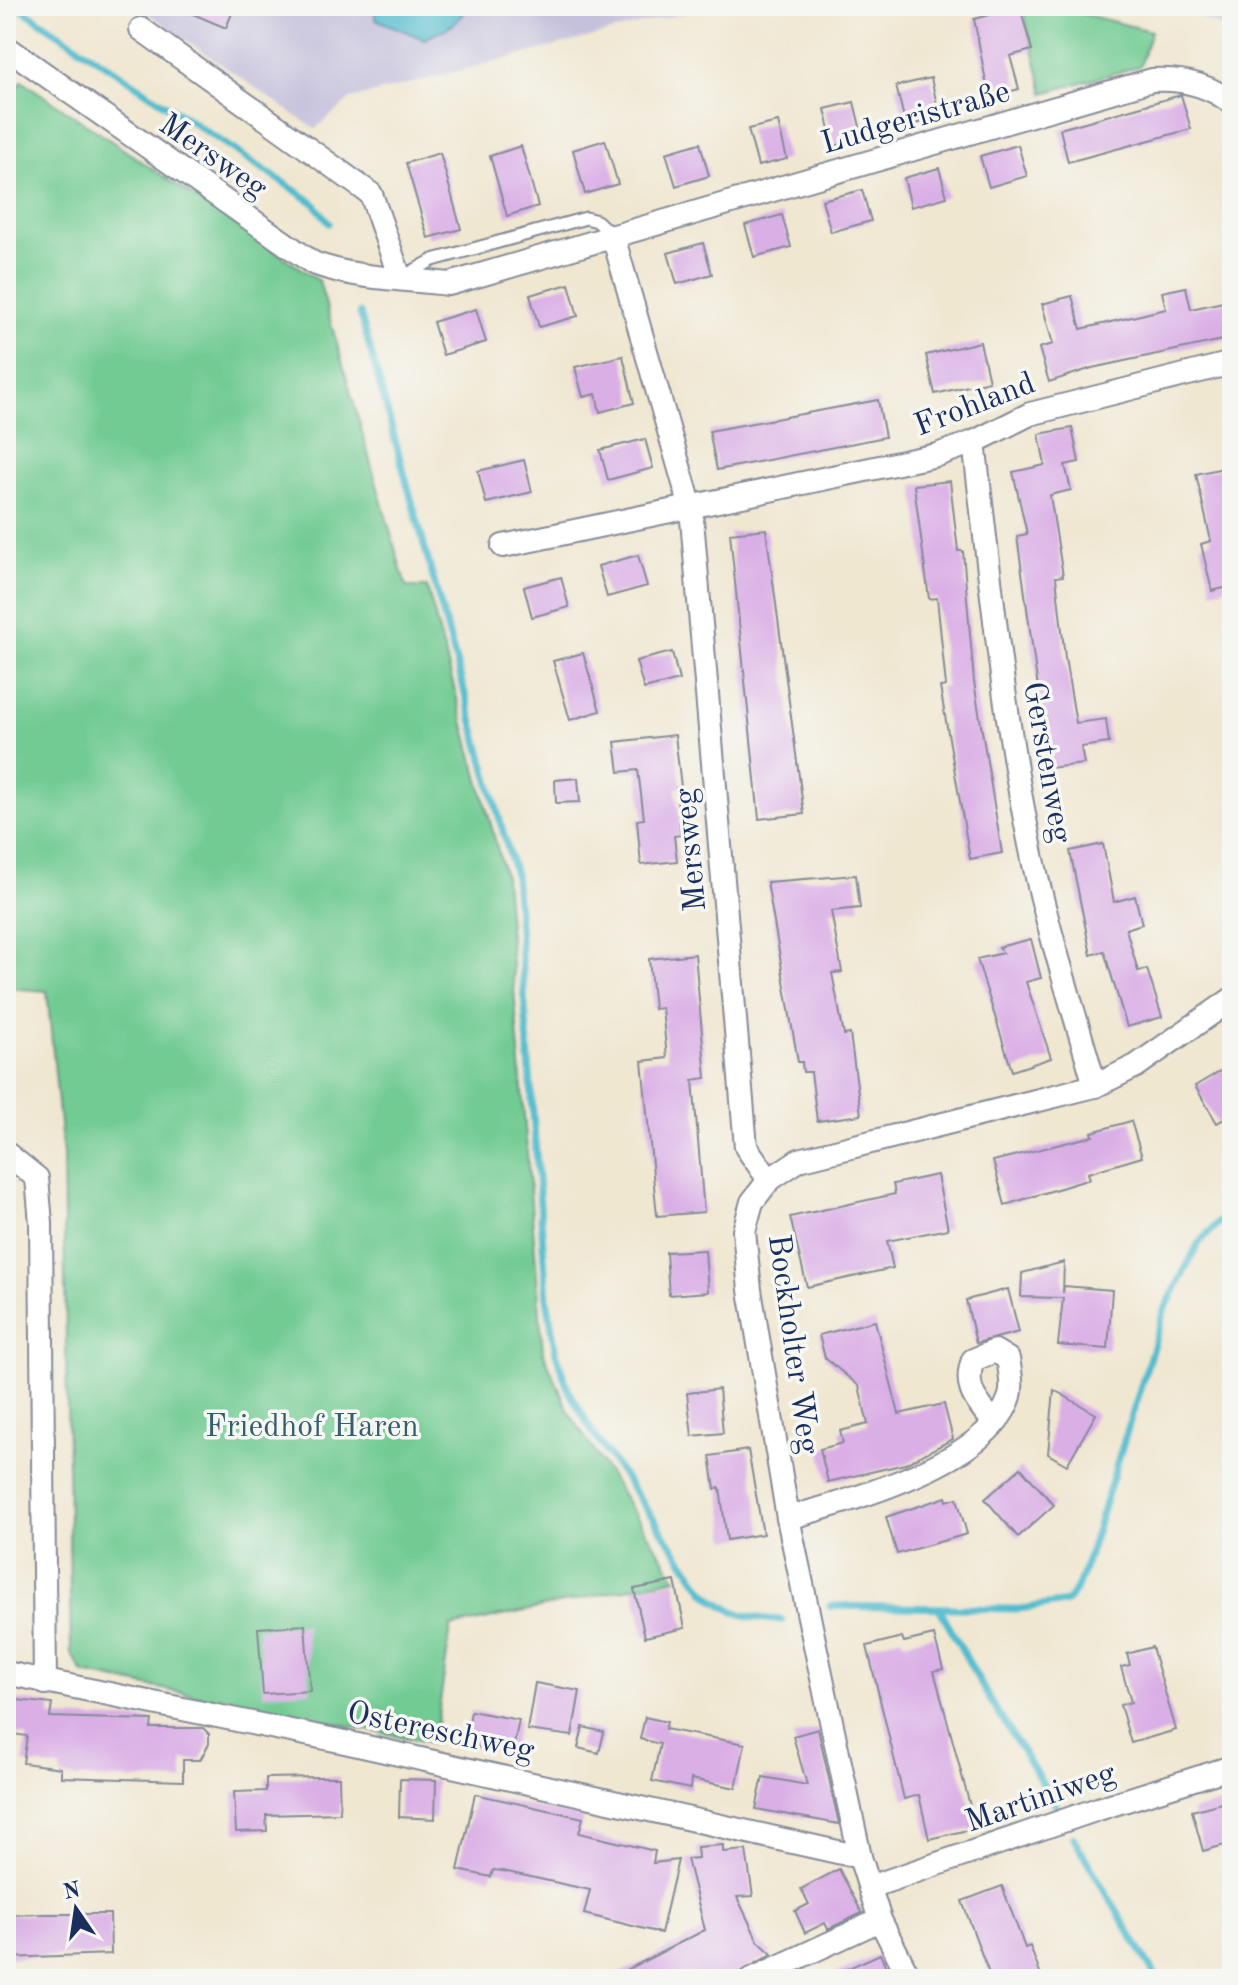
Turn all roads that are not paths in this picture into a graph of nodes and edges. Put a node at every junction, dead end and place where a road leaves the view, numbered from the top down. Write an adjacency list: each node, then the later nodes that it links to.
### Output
1 (141, 29): 5 (street, Mersweg)
2 (6, 47): 5 (street, Mersweg)
3 (1232, 103): 4 (street, Ludgeristraße)
4 (613, 236): 5 (street, Mersweg); 8 (street, Mersweg)
5 (400, 278)
6 (1232, 363): 7 (street, Frohland)
7 (974, 442): 8 (street, Frohland); 11 (street, Gerstenweg)
8 (691, 508): 9 (street); 13 (street, Mersweg)
9 (503, 546)
10 (1232, 999): 11 (street, Bockholter Weg)
11 (1095, 1086): 13 (street, Bockholter Weg)
12 (6, 1153): 17 (street)
13 (769, 1180): 15 (street, Bockholter Weg)
14 (994, 1422): 15 (street)
15 (788, 1518): 19 (street, Bockholter Weg)
16 (6, 1673): 17 (street, Ostereschweg)
17 (45, 1683): 19 (street, Ostereschweg)
18 (1232, 1767): 20 (street, Martiniweg)
19 (860, 1857): 20 (street, Bockholter Weg)
20 (870, 1887): 21 (street, Bockholter Weg)
21 (880, 1920): 22 (street); 23 (street, Bockholter Weg)
22 (752, 1979)
23 (910, 1979)

